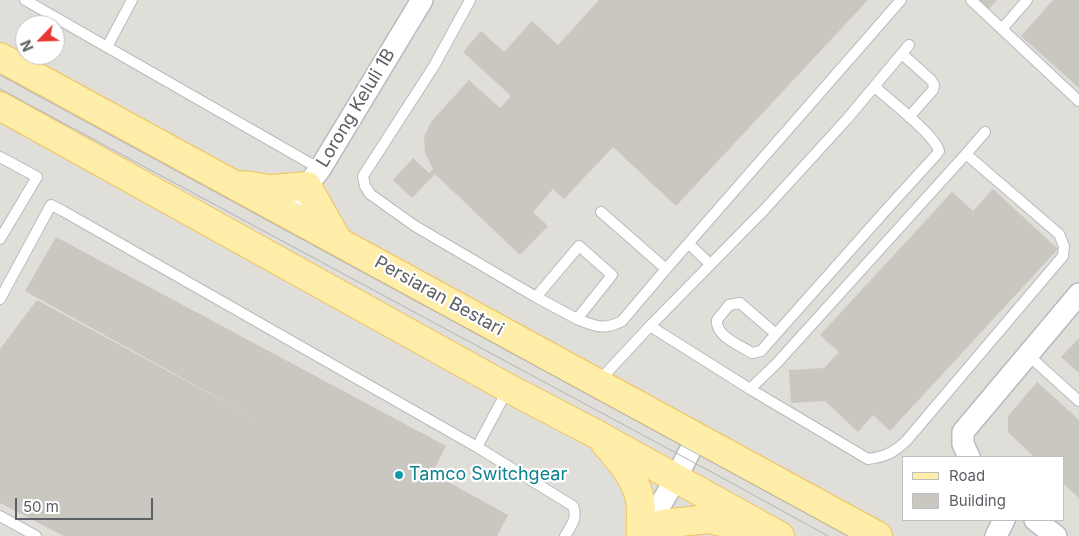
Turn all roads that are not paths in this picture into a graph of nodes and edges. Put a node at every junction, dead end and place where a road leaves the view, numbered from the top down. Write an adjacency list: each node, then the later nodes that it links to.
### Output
1 (25, 0): 8 (lane)
2 (132, 0): 11 (lane)
3 (422, 0): 21 (street, Lorong Keluli 1B)
4 (470, 0): 31 (lane)
5 (901, 0): 27 (lane)
6 (970, 0): 9 (lane)
7 (1027, 0): 9 (lane)
8 (40, 4): 11 (lane)
9 (1002, 29): 15 (lane)
10 (909, 45): 12 (lane)
11 (107, 47): 21 (lane)
12 (902, 54): 14 (lane); 17 (lane)
13 (0, 56): 22 (main road, Persiaran Bestari)
14 (874, 87): 17 (lane); 28 (lane)
15 (1079, 101)
16 (0, 106): 38 (main road)
17 (909, 117): 35 (lane)
18 (985, 132): 19 (lane)
19 (966, 154): 39 (lane); 39 (lane)
20 (0, 157): 25 (lane)
21 (313, 178): 22 (main road); 24 (street, Lorong Keluli 1B); 26 (main road)
22 (232, 184): 24 (main road, Persiaran Bestari)
23 (601, 212): 29 (lane)
24 (289, 215): 26 (main road, Persiaran Bestari)
25 (0, 239)
26 (338, 241): 37 (main road, Persiaran Bestari)
27 (689, 244): 28 (lane); 29 (lane)
28 (710, 264): 34 (lane)
29 (666, 269): 33 (lane)
30 (1079, 294): 36 (street)
31 (536, 297): 33 (lane); 33 (lane)
32 (0, 299): 43 (lane)
33 (577, 319)
34 (650, 326): 37 (lane); 39 (lane)
35 (776, 334): 35 (lane)
36 (1028, 355): 40 (lane); 44 (street)
37 (597, 383): 42 (main road, Persiaran Bestari)
38 (508, 388): 41 (main road); 43 (lane)
39 (750, 389)
40 (1079, 401)
41 (596, 434): 45 (main road); 52 (main road)
42 (697, 437): 45 (street); 53 (main road, Persiaran Bestari)
43 (477, 447): 51 (lane)
44 (969, 456)
45 (676, 478): 49 (main road); 52 (street)
46 (0, 516): 50 (lane)
47 (1004, 521): 54 (street)
48 (1036, 521): 55 (street)
49 (778, 535): 52 (main road)
50 (36, 536)
51 (565, 536)
52 (643, 536)
53 (878, 536)
54 (996, 536)
55 (1056, 536)

